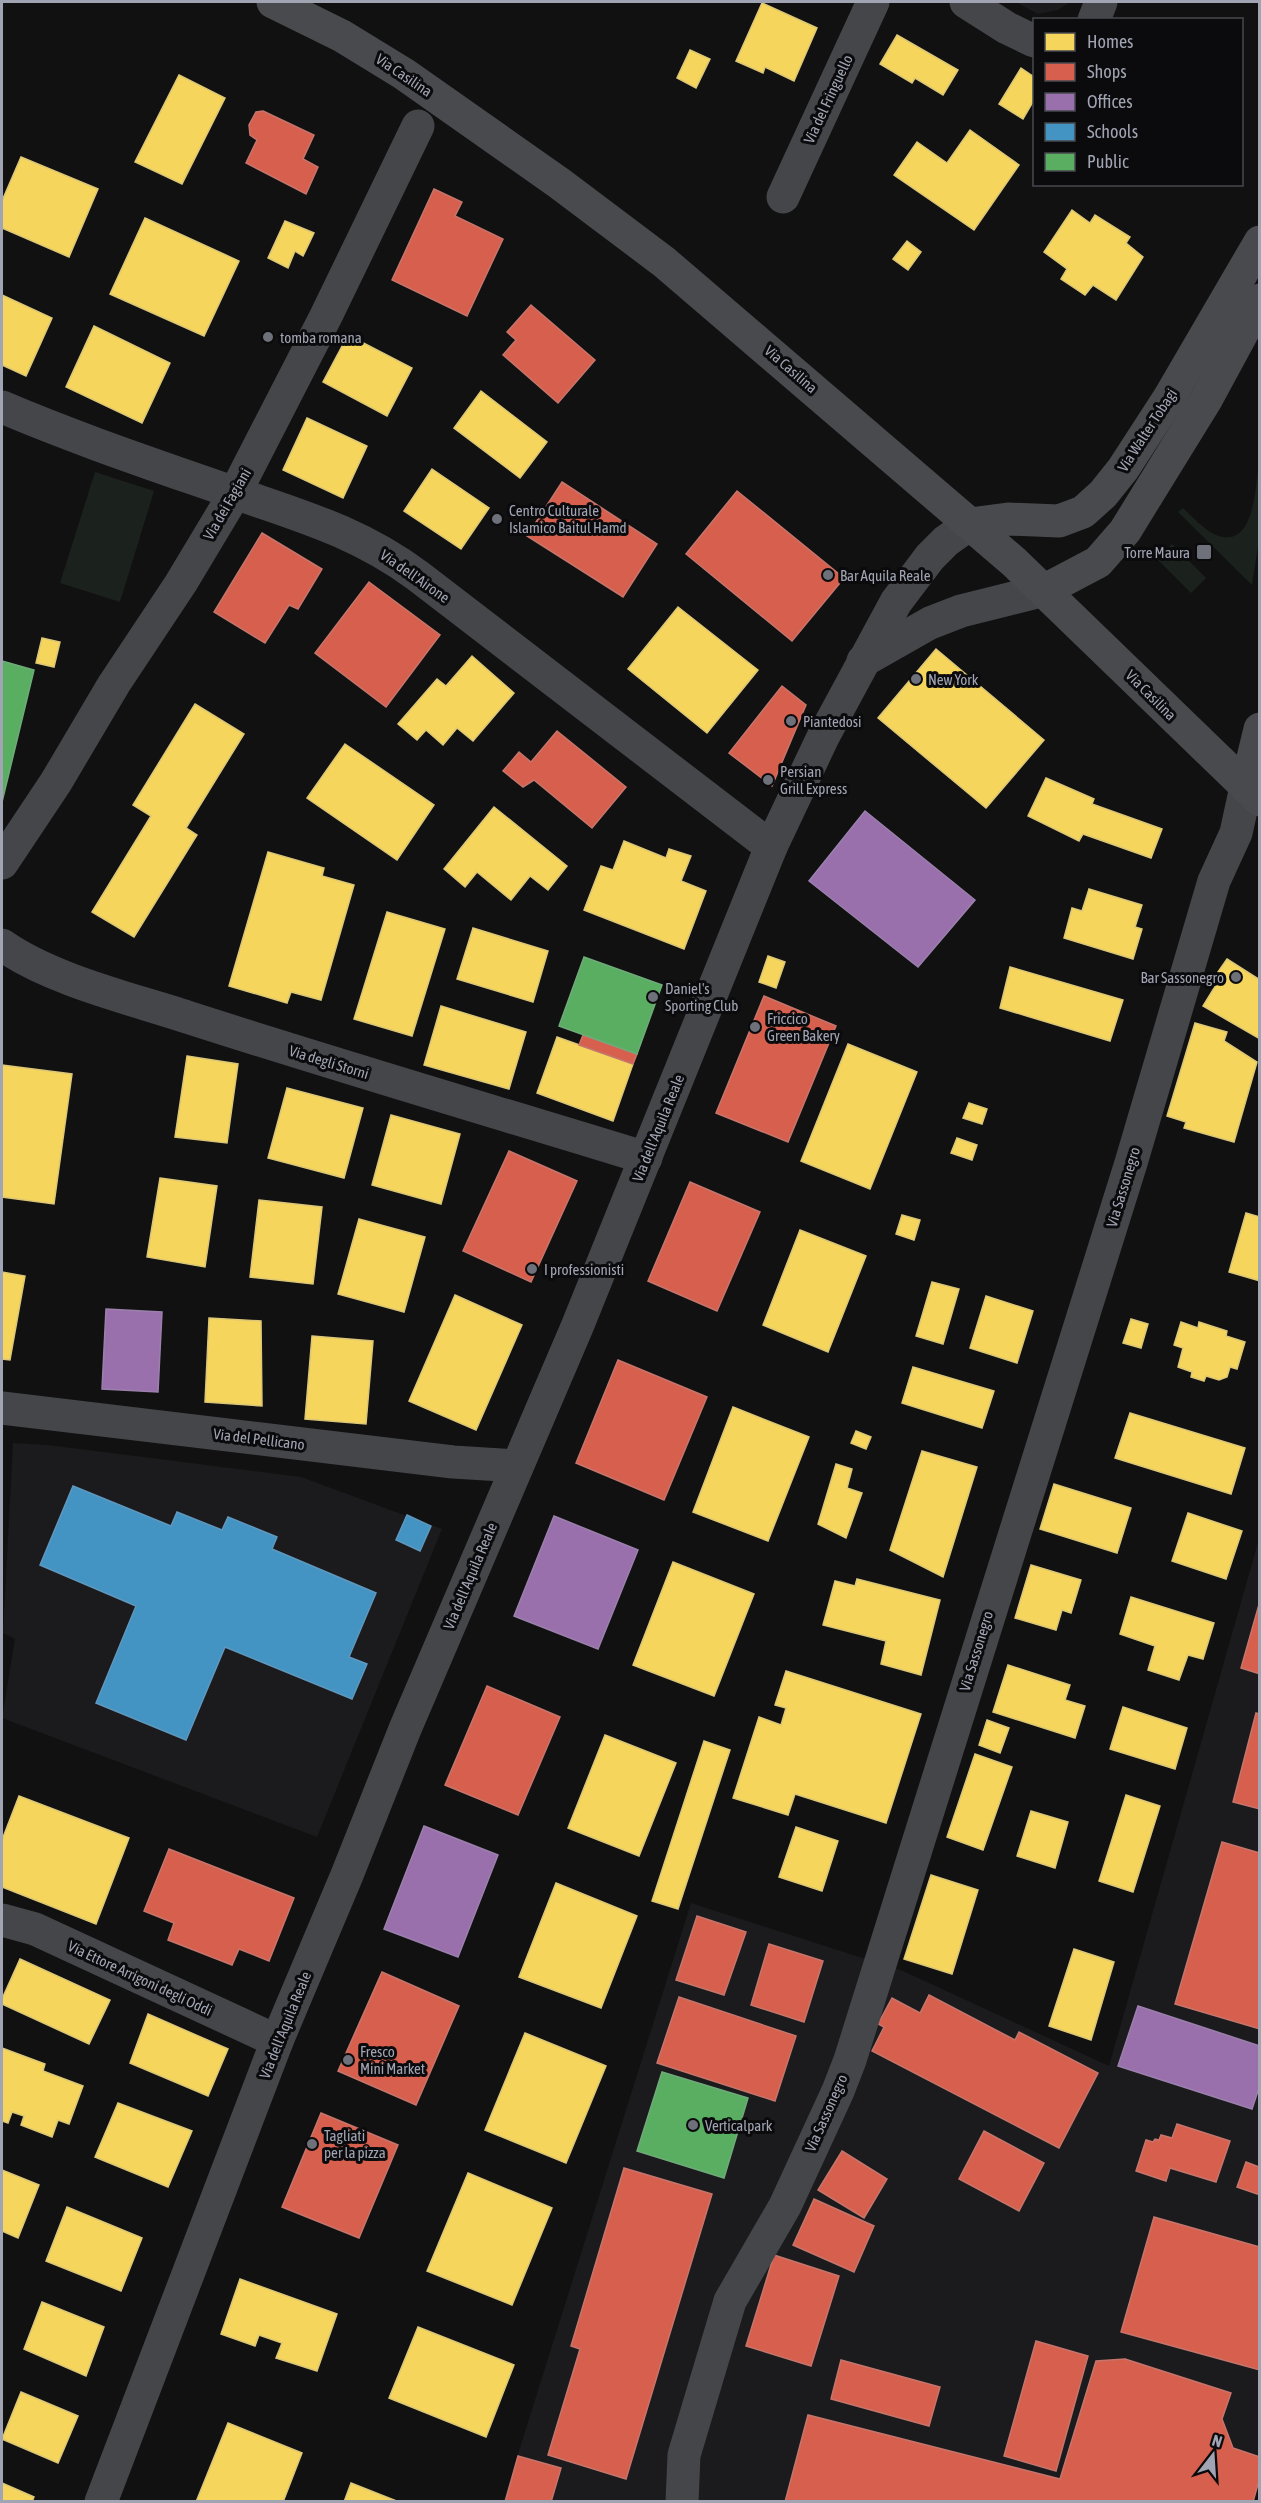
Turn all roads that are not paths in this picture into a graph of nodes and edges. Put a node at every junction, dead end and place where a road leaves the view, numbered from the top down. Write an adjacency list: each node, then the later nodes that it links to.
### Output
1 (273, 2): 13 (main road, Via Casilina)
2 (873, 2): 8 (street, Via del Fringuello)
3 (966, 2): 6 (street)
4 (1101, 2): 5 (street)
5 (1095, 18)
6 (1033, 41)
7 (418, 126): 12 (street, Via dei Fagiani)
8 (783, 197)
9 (1260, 242): 13 (main road, Via Walter Tobagi)
10 (1260, 300): 14 (main road)
11 (2, 407): 12 (street, Via dell'Airone)
12 (235, 493): 18 (street, Via dell'Airone); 19 (street, Via dei Fagiani)
13 (970, 524): 14 (main road, Via Casilina); 15 (street, Via dell'Aquila Reale)
14 (1045, 590): 15 (street); 17 (main road, Via Casilina)
15 (863, 661): 18 (street, Via dell'Aquila Reale)
16 (1260, 729): 17 (main road)
17 (1253, 794): 26 (street, Via Sassonegro)
18 (771, 847): 21 (street, Via dell'Aquila Reale)
19 (2, 863)
20 (9, 950): 21 (street, Via degli Storni)
21 (646, 1158): 23 (street, Via dell'Aquila Reale)
22 (2, 1408): 23 (street, Via del Pellicano)
23 (517, 1466): 25 (street, Via dell'Aquila Reale)
24 (2, 1920): 25 (street, Via Ettore Arrigoni degli Oddi)
25 (277, 2042): 27 (street, Via dell'Aquila Reale)
26 (682, 2501)
27 (101, 2502)

